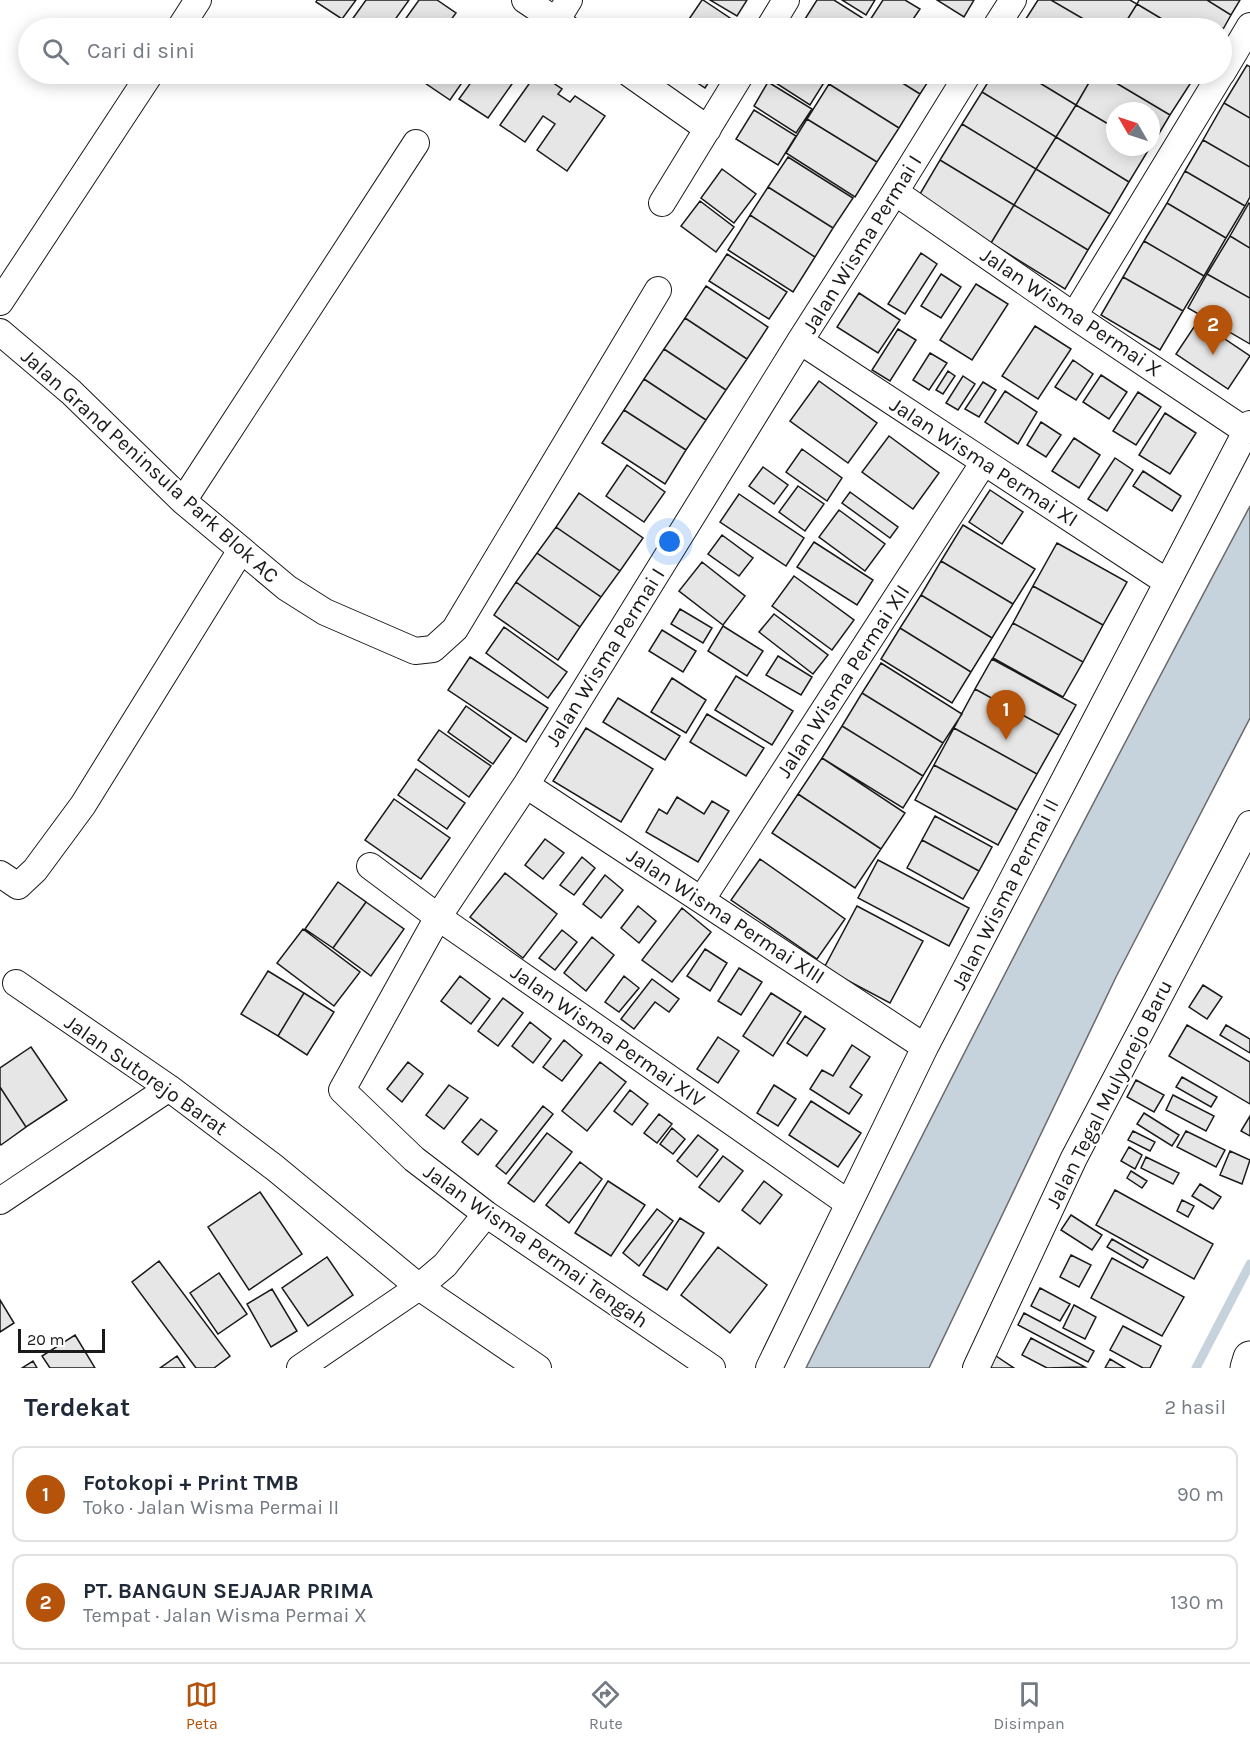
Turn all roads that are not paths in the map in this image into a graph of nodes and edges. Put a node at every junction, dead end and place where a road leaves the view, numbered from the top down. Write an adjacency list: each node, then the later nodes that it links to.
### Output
1 (198, 0): 6 (street)
2 (525, 0): 5 (street)
3 (786, 0): 7 (street)
4 (1013, 0): 8 (street)
5 (564, 17)
6 (186, 18)
7 (775, 18)
8 (1001, 18)
9 (1250, 26): 10 (street)
10 (1232, 55)
11 (143, 84): 21 (street)
12 (644, 84): 16 (street)
13 (735, 84): 16 (street)
14 (962, 84): 18 (street, Jalan Wisma Permai I)
15 (1214, 84): 22 (street)
16 (708, 129): 19 (street)
17 (416, 143): 27 (street)
18 (895, 192): 22 (street, Jalan Wisma Permai X); 24 (street, Jalan Wisma Permai I)
19 (662, 203)
20 (658, 290): 28 (street, Jalan Grand Peninsula Park Blok AC)
21 (0, 302)
22 (1074, 316): 25 (street, Jalan Wisma Permai X)
23 (0, 332): 27 (street, Jalan Grand Peninsula Park Blok AC)
24 (800, 341): 26 (street, Jalan Wisma Permai XI); 30 (street, Jalan Wisma Permai I)
25 (1248, 428): 29 (street, Jalan Wisma Permai II)
26 (984, 462): 29 (street, Jalan Wisma Permai XI); 34 (street, Jalan Wisma Permai XII)
27 (183, 501): 28 (street, Jalan Grand Peninsula Park Blok AC)
28 (242, 550): 33 (street)
29 (1167, 582): 37 (street, Jalan Wisma Permai II)
30 (526, 785): 34 (street, Jalan Wisma Permai XIII); 35 (street, Jalan Wisma Permai I)
31 (1250, 824): 49 (street, Jalan Tegal Mulyorejo Baru)
32 (370, 866): 35 (street, Jalan Wisma Permai XIV)
33 (0, 874)
34 (702, 899): 37 (street, Jalan Wisma Permai XIII)
35 (438, 917): 39 (street, Jalan Wisma Permai I); 41 (street, Jalan Wisma Permai XIV)
36 (16, 983): 38 (street, Jalan Sutorejo Barat)
37 (925, 1047): 41 (street, Jalan Wisma Permai II)
38 (169, 1088): 40 (street); 43 (street, Jalan Sutorejo Barat)
39 (342, 1090): 42 (street, Jalan Wisma Permai Tengah)
40 (0, 1201)
41 (848, 1203): 48 (street, Jalan Wisma Permai II)
42 (486, 1214): 43 (street); 47 (street, Jalan Wisma Permai Tengah)
43 (419, 1287): 45 (street); 46 (street, Jalan Sutorejo Barat)
44 (1250, 1358): 50 (main road)
45 (300, 1368)
46 (538, 1368)
47 (712, 1368)
48 (769, 1368)
49 (976, 1368)
50 (1246, 1368)

